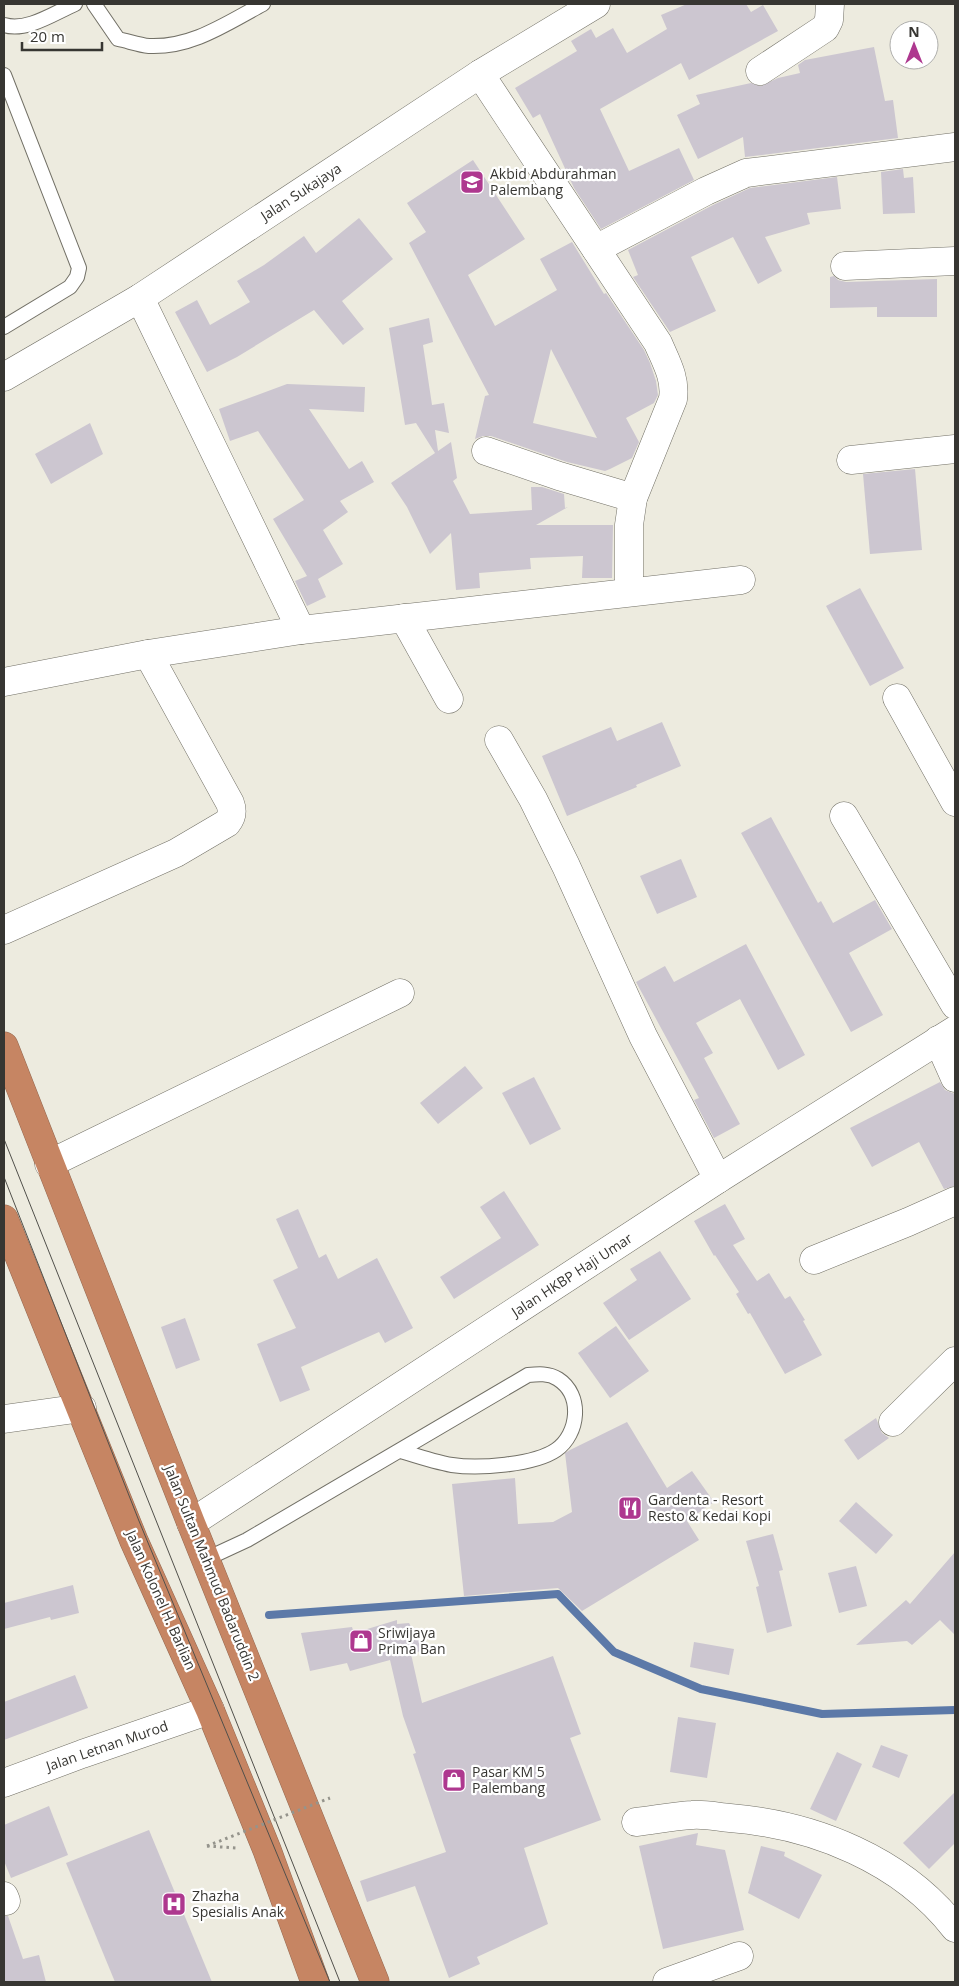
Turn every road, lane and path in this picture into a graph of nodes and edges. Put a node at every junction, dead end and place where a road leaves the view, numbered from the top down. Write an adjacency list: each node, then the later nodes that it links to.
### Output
1 (74, 4): 6 (lane)
2 (94, 4): 3 (lane)
3 (264, 4)
4 (596, 4): 8 (street, Jalan Sukajaya)
5 (830, 4): 7 (street)
6 (4, 25)
7 (760, 71)
8 (480, 74): 11 (street); 14 (street, Jalan Sukajaya)
9 (4, 75): 15 (lane)
10 (955, 147): 11 (street)
11 (596, 249): 20 (street)
12 (955, 261): 13 (street)
13 (845, 266)
14 (140, 298): 16 (street, Jalan Sukajaya); 24 (street)
15 (4, 327)
16 (4, 377)
17 (955, 449): 19 (street)
18 (486, 451): 20 (street)
19 (851, 460)
20 (634, 498): 22 (street)
21 (741, 580): 22 (street)
22 (630, 591): 23 (street)
23 (404, 618): 24 (street); 28 (street)
24 (301, 630): 25 (street)
25 (148, 654): 26 (street); 32 (street)
26 (4, 682)
27 (897, 698): 30 (street)
28 (449, 699)
29 (500, 740): 39 (street)
30 (955, 802)
31 (844, 816): 34 (street)
32 (4, 930)
33 (400, 993): 38 (street)
34 (955, 1005)
35 (947, 1035): 37 (street); 39 (street, Jalan HKBP Haji Umar)
36 (4, 1046): 38 (highway)
37 (955, 1078)
38 (49, 1164): 48 (highway, Jalan Sultan Mahmud Badaruddin 2)
39 (718, 1178): 48 (street, Jalan HKBP Haji Umar)
40 (955, 1201): 42 (street)
41 (4, 1219): 44 (highway, Jalan Kolonel H. Barlian)
42 (814, 1260)
43 (955, 1361): 46 (street)
44 (82, 1408): 45 (street); 50 (highway, Jalan Kolonel H. Barlian)
45 (4, 1419)
46 (893, 1422)
47 (400, 1451): 47 (lane); 49 (lane)
48 (191, 1523): 49 (highway, Jalan Sultan Mahmud Badaruddin 2)
49 (206, 1559): 58 (highway, Jalan Sultan Mahmud Badaruddin 2)
50 (210, 1710): 51 (street, Jalan Letnan Murod); 57 (highway, Jalan Kolonel H. Barlian)
51 (4, 1783)
52 (330, 1798): 54 (path, bridge)
53 (636, 1822): 55 (street)
54 (207, 1846)
55 (955, 1928)
56 (739, 1956): 59 (street)
57 (315, 1982)
58 (375, 1982)
59 (667, 1982)

